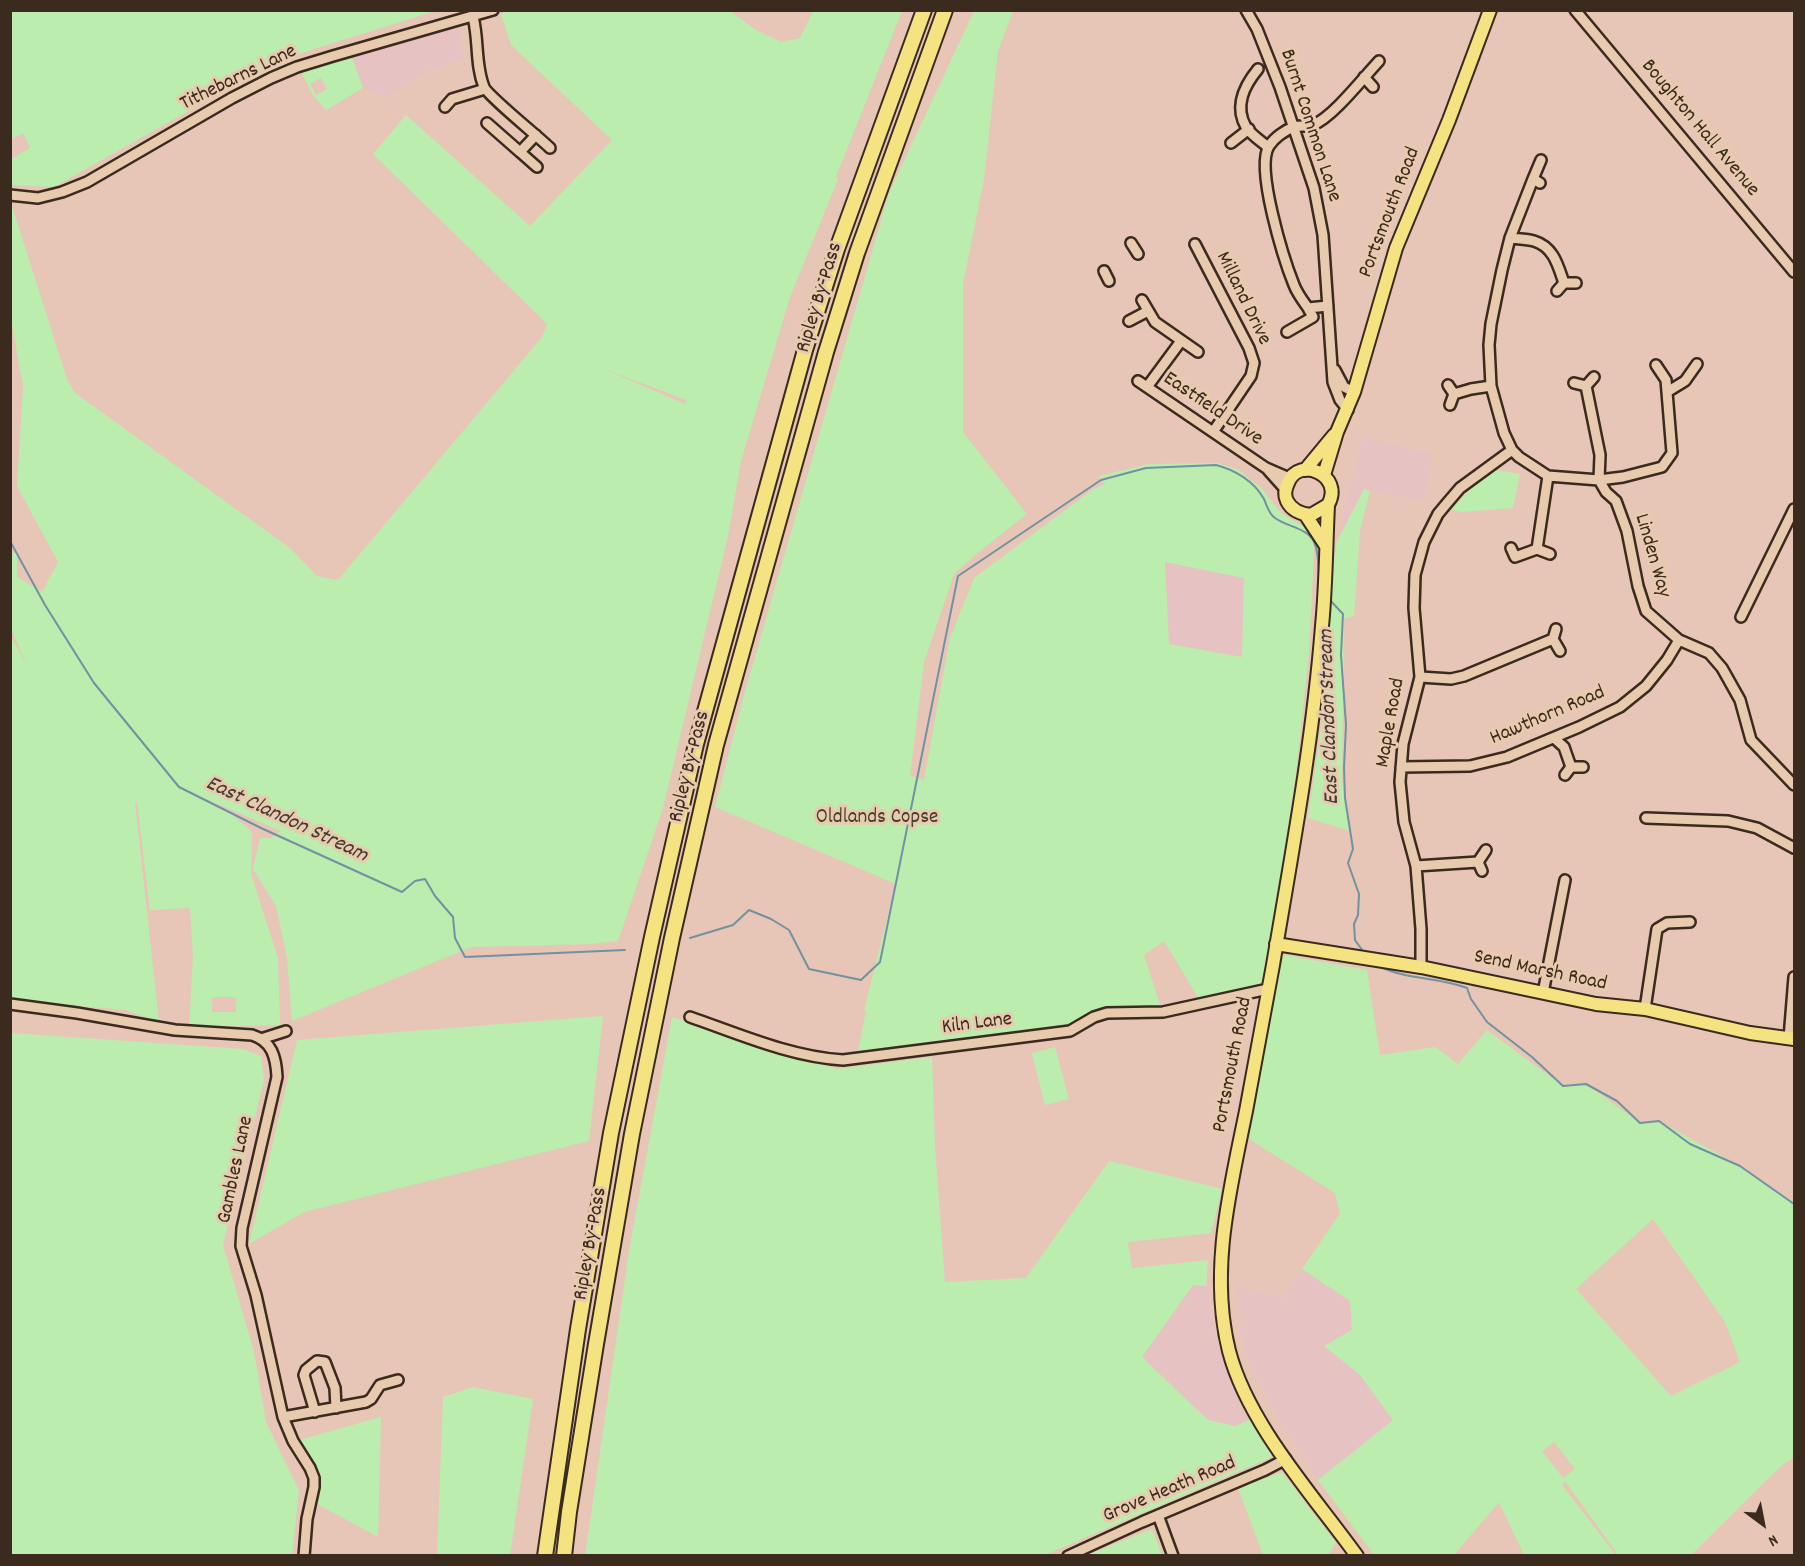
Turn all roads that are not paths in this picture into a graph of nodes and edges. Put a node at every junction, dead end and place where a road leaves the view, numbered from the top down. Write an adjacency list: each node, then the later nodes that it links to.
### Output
1 (493, 10): 7 (street, Tithebarns Lane)
2 (924, 10): 107 (highway, Ripley By-Pass)
3 (945, 10): 108 (highway, Ripley By-Pass)
4 (1246, 10): 15 (street, Burnt Common Lane)
5 (1490, 10): 53 (main road, Portsmouth Road)
6 (1575, 10): 30 (street, Boughton Hall Avenue)
7 (473, 17): 12 (street); 24 (street, Tithebarns Lane)
8 (1378, 61): 10 (street)
9 (1258, 69): 16 (street)
10 (1364, 77): 11 (street); 15 (street)
11 (1373, 87)
12 (485, 89): 13 (street); 17 (street)
13 (445, 107)
14 (487, 123): 21 (street)
15 (1294, 127): 19 (street); 36 (street, Burnt Common Lane)
16 (1249, 129): 18 (street); 19 (street)
17 (536, 135): 20 (street); 21 (street)
18 (1231, 142)
19 (1268, 147): 37 (street)
20 (550, 148)
21 (520, 152): 23 (street)
22 (1541, 160): 25 (street)
23 (537, 167)
24 (10, 195)
25 (1510, 238): 32 (street); 52 (street)
26 (1131, 243): 28 (street)
27 (1195, 244): 58 (street, Milland Drive)
28 (1137, 254)
29 (1104, 271): 31 (street)
30 (1794, 272)
31 (1109, 280)
32 (1564, 283): 33 (street); 34 (street)
33 (1576, 283)
34 (1557, 291)
35 (1142, 300): 38 (street)
36 (1328, 306): 37 (street); 44 (street, Burnt Common Lane)
37 (1308, 309): 40 (street)
38 (1148, 311): 39 (street); 41 (street)
39 (1130, 321)
40 (1287, 332)
41 (1181, 341): 42 (street); 51 (street)
42 (1198, 352)
43 (1697, 364): 54 (street)
44 (1333, 365): 53 (street, Burnt Common Lane); 57 (street, Burnt Common Lane)
45 (1656, 365): 54 (street)
46 (1594, 377): 50 (street)
47 (1138, 381): 51 (street, Eastfield Drive)
48 (1574, 383): 50 (street)
49 (1448, 385): 55 (street)
50 (1586, 386): 64 (street)
51 (1147, 387): 58 (street, Eastfield Drive)
52 (1491, 387): 55 (street); 60 (street)
53 (1354, 392): 57 (main road, Portsmouth Road)
54 (1667, 392): 64 (street)
55 (1454, 394): 56 (street)
56 (1449, 405)
57 (1348, 410): 59 (main road, Portsmouth Road)
58 (1213, 432): 65 (street, Eastfield Drive)
59 (1337, 432): 61 (main road, Portsmouth Road); 62 (main road, Portsmouth Road)
60 (1512, 450): 63 (street); 78 (street, Maple Road)
61 (1305, 470): 62 (main road); 65 (main road, Portsmouth Road)
62 (1324, 476): 66 (main road, Portsmouth Road)
63 (1548, 476): 64 (street); 71 (street)
64 (1599, 480): 76 (street, Linden Way)
65 (1287, 484): 68 (main road)
66 (1328, 505): 68 (main road); 69 (main road, Portsmouth Road)
67 (1794, 509): 73 (street)
68 (1305, 514): 69 (main road)
69 (1327, 547): 89 (main road, Portsmouth Road)
70 (1511, 548): 71 (street)
71 (1537, 549): 72 (street)
72 (1550, 554)
73 (1741, 617)
74 (1556, 629): 75 (street)
75 (1553, 639): 77 (street); 78 (street)
76 (1679, 640): 79 (street, Hawthorn Road); 82 (street, Linden Way)
77 (1560, 651)
78 (1420, 677): 80 (street, Maple Road)
79 (1554, 738): 80 (street, Hawthorn Road); 81 (street)
80 (1401, 766): 86 (street, Maple Road)
81 (1583, 767)
82 (1794, 785)
83 (1646, 818): 84 (street)
84 (1794, 848)
85 (1486, 850): 86 (street)
86 (1416, 866): 90 (street, Maple Road)
87 (1565, 880): 93 (street)
88 (1690, 922): 95 (street)
89 (1276, 944): 90 (main road, Send Marsh Road); 92 (main road, Portsmouth Road)
90 (1420, 967): 93 (main road, Send Marsh Road)
91 (1794, 977): 99 (street)
92 (1268, 989): 96 (street, Kiln Lane); 104 (main road, Portsmouth Road)
93 (1543, 993): 95 (main road, Send Marsh Road)
94 (10, 1004): 98 (street)
95 (1645, 1009): 99 (main road, Send Marsh Road)
96 (690, 1017)
97 (286, 1031): 98 (street)
98 (264, 1038): 103 (street, Gambles Lane)
99 (1792, 1039)
100 (398, 1380): 101 (street)
101 (336, 1407): 102 (street); 102 (street)
102 (315, 1412): 103 (street)
103 (283, 1417): 106 (street, Gambles Lane)
104 (1286, 1459): 105 (street, Grove Heath Road); 111 (main road, Portsmouth Road)
105 (1158, 1515): 109 (street, Grove Heath Road); 110 (street)
106 (304, 1556)
107 (544, 1556)
108 (564, 1556)
109 (1068, 1556)
110 (1173, 1556)
111 (1357, 1556)

